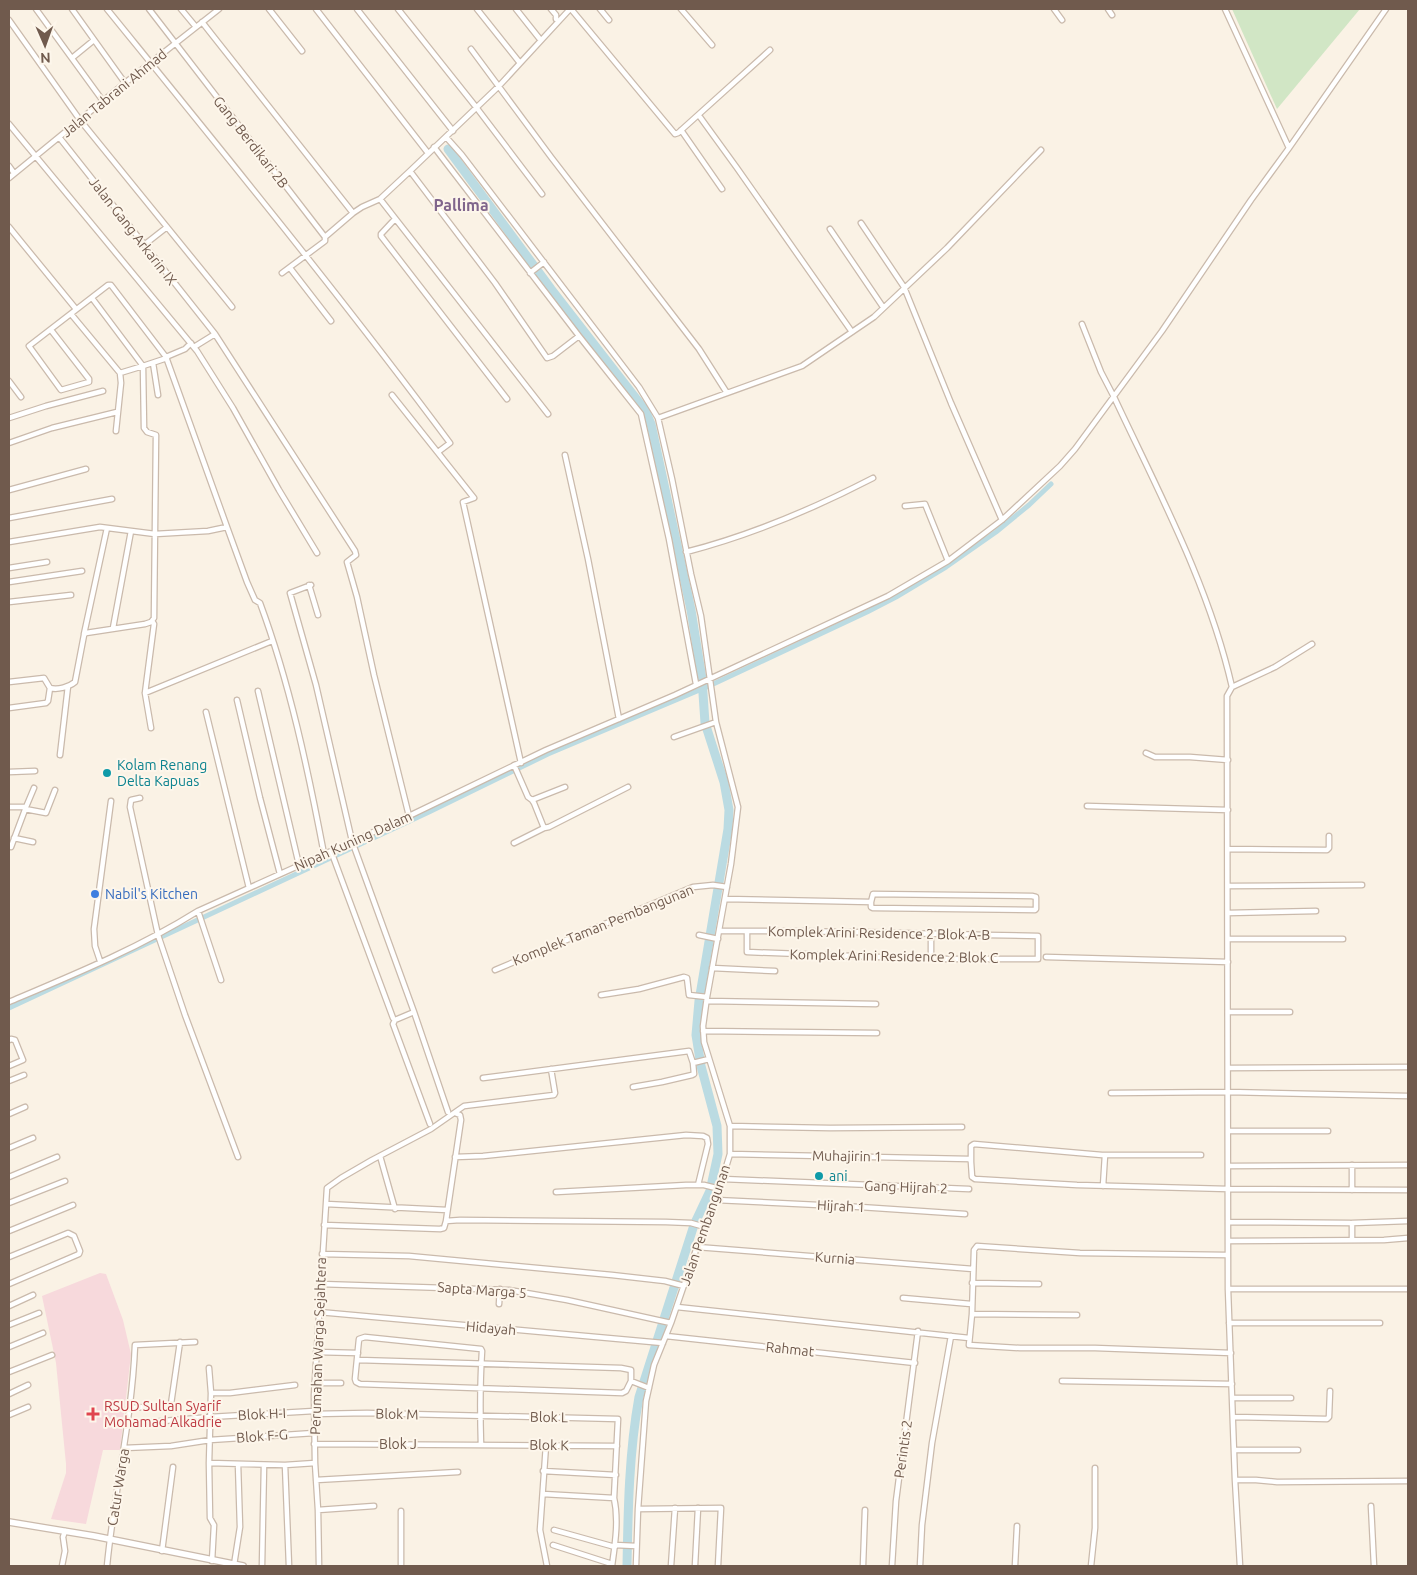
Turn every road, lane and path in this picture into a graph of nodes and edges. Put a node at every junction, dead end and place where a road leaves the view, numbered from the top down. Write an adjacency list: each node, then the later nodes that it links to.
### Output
1 (36, 9): 35 (street)
2 (72, 9): 29 (street)
3 (107, 9): 36 (street)
4 (149, 9): 30 (street, Gang Berdikari 2B)
5 (181, 9): 27 (street)
6 (220, 9): 26 (street, Jalan Tabrani Ahmad)
7 (269, 9): 34 (street)
8 (316, 9): 52 (street)
9 (357, 9): 45 (street)
10 (398, 9): 41 (street)
11 (477, 9): 37 (street)
12 (516, 9): 28 (street)
13 (551, 9): 22 (street)
14 (570, 9): 37 (street); 46 (street)
15 (600, 9): 24 (street)
16 (681, 9): 31 (street)
17 (1054, 9): 25 (street)
18 (1108, 9): 21 (street)
19 (1225, 9): 50 (street)
20 (1386, 9): 50 (street, Nipah Kuning Dalam)
21 (1112, 15)
22 (556, 19)
23 (9, 20): 43 (street)
24 (609, 20)
25 (1062, 20)
26 (202, 22): 27 (street, Jalan Tabrani Ahmad); 61 (street)
27 (196, 27): 30 (street, Jalan Tabrani Ahmad)
28 (539, 38)
29 (94, 40): 35 (street); 38 (street)
30 (175, 43): 36 (street, Jalan Tabrani Ahmad); 67 (street, Gang Berdikari 2B)
31 (712, 45)
32 (470, 48): 39 (street)
33 (770, 50): 42 (street)
34 (302, 51)
35 (72, 58): 40 (street)
36 (151, 63): 38 (street, Jalan Tabrani Ahmad); 69 (street)
37 (520, 63): 39 (street)
38 (125, 83): 40 (street, Jalan Tabrani Ahmad)
39 (499, 86): 41 (street); 93 (street)
40 (103, 101): 43 (street, Jalan Tabrani Ahmad)
41 (476, 107): 45 (street); 59 (street)
42 (698, 115): 46 (street); 83 (street)
43 (80, 120): 47 (street, Jalan Tabrani Ahmad); 65 (street)
44 (9, 124): 53 (street)
45 (453, 130): 48 (street)
46 (681, 130): 58 (street)
47 (59, 137): 53 (street, Jalan Tabrani Ahmad); 68 (street, Jalan Gang Arkarin IX)
48 (446, 137): 49 (street); 70 (street, Jalan Pembangunan)
49 (434, 147): 52 (street); 72 (street)
50 (1290, 148): 97 (street, Nipah Kuning Dalam)
51 (1041, 150): 74 (street)
52 (428, 153): 55 (street)
53 (35, 157): 56 (street, Jalan Tabrani Ahmad); 86 (street)
54 (9, 166): 56 (street)
55 (410, 170): 60 (street); 85 (street)
56 (14, 173): 57 (street, Jalan Tabrani Ahmad)
57 (9, 178)
58 (722, 189)
59 (542, 194)
60 (380, 199): 61 (street); 62 (street)
61 (353, 213): 67 (street)
62 (395, 220): 98 (street); 100 (street)
63 (861, 223): 74 (street)
64 (9, 227): 78 (street)
65 (167, 227): 68 (street); 76 (street)
66 (830, 228): 77 (street)
67 (325, 239): 69 (street)
68 (144, 245): 84 (street, Jalan Gang Arkarin IX)
69 (306, 256): 71 (street); 105 (street)
70 (544, 262): 72 (street); 102 (street, Jalan Pembangunan)
71 (290, 268): 73 (street); 80 (street)
72 (530, 273): 85 (street)
73 (282, 274)
74 (904, 287): 77 (street); 113 (street)
75 (92, 298): 78 (street); 87 (street); 89 (street)
76 (232, 307)
77 (883, 307): 83 (street)
78 (76, 310): 79 (street)
79 (71, 314): 82 (street); 90 (street)
80 (331, 321)
81 (1082, 324): 97 (street)
82 (50, 330): 82 (street)
83 (852, 332): 93 (street)
84 (215, 334): 86 (street); 167 (street, Jalan Gang Arkarin IX)
85 (579, 336): 136 (street)
86 (193, 345): 87 (street); 120 (street)
87 (166, 357): 88 (street); 114 (street)
88 (153, 363): 89 (street); 94 (street)
89 (143, 366): 90 (street); 117 (street)
90 (120, 373): 99 (street)
91 (9, 381): 96 (street)
92 (103, 391): 101 (street)
93 (728, 393): 102 (street)
94 (158, 395)
95 (392, 395): 105 (street)
96 (21, 397)
97 (1114, 397): 113 (street, Nipah Kuning Dalam); 138 (street)
98 (507, 399)
99 (117, 412): 103 (street); 104 (street)
100 (548, 414)
101 (9, 418)
102 (658, 418): 119 (street, Jalan Pembangunan)
103 (116, 431)
104 (9, 442)
105 (438, 452): 152 (street)
106 (565, 455): 145 (street)
107 (86, 470): 109 (street)
108 (873, 478): 119 (street)
109 (9, 490)
110 (112, 499): 112 (street)
111 (905, 506): 121 (street)
112 (9, 518)
113 (1002, 520): 121 (street, Nipah Kuning Dalam)
114 (226, 527): 117 (street); 132 (street)
115 (107, 528): 116 (street); 118 (street); 131 (street)
116 (131, 530): 117 (street); 130 (street)
117 (156, 534): 129 (street)
118 (9, 542)
119 (686, 552): 134 (street, Jalan Pembangunan)
120 (317, 553)
121 (948, 561): 134 (street, Nipah Kuning Dalam)
122 (47, 562): 123 (street)
123 (9, 568)
124 (82, 571): 125 (street)
125 (9, 582)
126 (71, 595): 127 (street)
127 (9, 602)
128 (318, 615): 172 (street)
129 (152, 620): 130 (street); 141 (street)
130 (113, 628): 131 (street)
131 (84, 635): 137 (street)
132 (272, 641): 141 (street); 177 (street)
133 (1312, 644): 138 (street)
134 (709, 679): 136 (street, Nipah Kuning Dalam); 146 (street, Jalan Pembangunan)
135 (9, 682): 139 (street)
136 (698, 683): 145 (street, Nipah Kuning Dalam)
137 (68, 686): 139 (street); 150 (street)
138 (1232, 687): 151 (street)
139 (50, 688): 143 (street)
140 (258, 691): 178 (street)
141 (145, 693): 147 (street)
142 (237, 700): 179 (street)
143 (9, 708)
144 (206, 712): 183 (street)
145 (619, 719): 152 (street, Nipah Kuning Dalam)
146 (713, 723): 148 (street); 182 (street, Jalan Pembangunan)
147 (151, 728)
148 (674, 737)
149 (1146, 753): 151 (street)
150 (60, 755)
151 (1228, 760): 166 (street)
152 (521, 763): 153 (street, Nipah Kuning Dalam)
153 (516, 768): 161 (street); 167 (street, Nipah Kuning Dalam)
154 (35, 771): 155 (street)
155 (9, 772)
156 (565, 787): 161 (street)
157 (628, 787): 168 (street)
158 (34, 788): 165 (street)
159 (55, 790): 165 (street)
160 (140, 798): 194 (street)
161 (532, 800): 168 (street)
162 (111, 801): 200 (street)
163 (1087, 806): 166 (street)
164 (9, 808): 165 (street)
165 (26, 808): 170 (street)
166 (1228, 810): 175 (street)
167 (409, 816): 172 (street, Nipah Kuning Dalam)
168 (544, 828): 173 (street)
169 (1329, 836): 175 (street)
170 (14, 838): 171 (street); 174 (street)
171 (33, 842)
172 (352, 842): 176 (street, Nipah Kuning Dalam); 210 (street)
173 (514, 843)
174 (11, 847)
175 (1228, 849): 181 (street)
176 (331, 851): 177 (street, Nipah Kuning Dalam); 213 (street)
177 (324, 854): 178 (street, Nipah Kuning Dalam)
178 (299, 865): 179 (street, Nipah Kuning Dalam)
179 (280, 874): 183 (street, Nipah Kuning Dalam)
180 (1362, 885): 181 (street)
181 (1228, 886): 187 (street)
182 (725, 887): 184 (street, Jalan Pembangunan); 203 (street, Komplek Taman Pembangunan)
183 (249, 888): 188 (street, Nipah Kuning Dalam)
184 (725, 899): 185 (street); 189 (street, Jalan Pembangunan)
185 (871, 902): 185 (street)
186 (1316, 911): 187 (street)
187 (1228, 913): 197 (street)
188 (200, 916): 194 (street, Nipah Kuning Dalam); 205 (street)
189 (719, 931): 190 (street, Komplek Arini Residence 2 Blok A-B); 196 (street, Jalan Pembangunan)
190 (747, 931): 192 (street, Komplek Arini Residence 2 Blok A-B); 199 (street, Komplek Arini Residence 2 Blok C)
191 (699, 935): 196 (street)
192 (931, 935): 193 (street, Komplek Arini Residence 2 Blok A-B); 199 (street)
193 (1038, 936): 199 (street, Komplek Arini Residence 2 Blok C)
194 (159, 937): 200 (street, Nipah Kuning Dalam); 246 (street)
195 (1343, 938): 197 (street)
196 (718, 939): 202 (street, Jalan Pembangunan)
197 (1228, 939): 201 (street)
198 (1046, 957): 201 (street)
199 (931, 959)
200 (100, 961): 208 (street, Nipah Kuning Dalam)
201 (1228, 962): 211 (street)
202 (712, 968): 204 (street); 207 (street, Jalan Pembangunan)
203 (495, 970)
204 (775, 971)
205 (221, 980)
206 (601, 996): 207 (street)
207 (707, 999): 209 (street); 214 (street, Jalan Pembangunan)
208 (9, 1002)
209 (876, 1004)
210 (414, 1012): 231 (street); 234 (street)
211 (1228, 1012): 212 (street); 220 (street)
212 (1290, 1012)
213 (393, 1018)
214 (703, 1031): 215 (street); 217 (street, Jalan Pembangunan)
215 (877, 1033)
216 (9, 1040): 219 (street)
217 (707, 1059): 218 (street); 235 (street, Jalan Pembangunan)
218 (695, 1063): 222 (street); 226 (street)
219 (9, 1066)
220 (1228, 1068): 221 (street); 227 (street)
221 (1408, 1068)
222 (551, 1069): 224 (street); 232 (street)
223 (24, 1075): 225 (street)
224 (484, 1078)
225 (9, 1081)
226 (634, 1087)
227 (1228, 1092): 228 (street); 229 (street); 237 (street)
228 (1111, 1093)
229 (1408, 1096)
230 (25, 1107): 233 (street)
231 (448, 1112)
232 (455, 1113): 244 (street); 247 (street)
233 (9, 1114)
234 (430, 1124)
235 (730, 1126): 236 (street); 241 (street, Jalan Pembangunan)
236 (962, 1128)
237 (1228, 1131): 238 (street); 251 (street)
238 (1328, 1131)
239 (33, 1138): 240 (street)
240 (9, 1148)
241 (730, 1154): 248 (street, Muhajirin 1); 253 (street, Jalan Pembangunan)
242 (1105, 1155): 243 (street); 248 (street); 256 (street)
243 (1201, 1155)
244 (380, 1156): 265 (street, Perumahan Warga Sejahtera); 267 (street)
245 (57, 1157): 252 (street)
246 (238, 1157)
247 (455, 1157): 255 (street); 268 (street)
248 (971, 1162): 256 (street)
249 (1352, 1165): 250 (street); 251 (street); 260 (street)
250 (1408, 1165)
251 (1228, 1166): 258 (street)
252 (9, 1177)
253 (723, 1179): 257 (street, Gang Hijrah 2); 259 (street, Jalan Pembangunan)
254 (65, 1181): 264 (street)
255 (701, 1185): 259 (street); 262 (street)
256 (1103, 1186): 258 (street)
257 (969, 1189)
258 (1228, 1189): 260 (street); 272 (street)
259 (720, 1190): 263 (street, Jalan Pembangunan)
260 (1352, 1190): 261 (street)
261 (1408, 1190)
262 (556, 1192)
263 (716, 1200): 269 (street, Hijrah 1); 275 (street, Jalan Pembangunan)
264 (9, 1203)
265 (326, 1204): 267 (street); 274 (street, Perumahan Warga Sejahtera)
266 (73, 1205): 276 (street)
267 (395, 1208): 268 (street)
268 (447, 1210): 270 (street)
269 (966, 1214)
270 (446, 1221): 274 (street); 275 (street)
271 (1408, 1221): 273 (street)
272 (1229, 1222): 273 (street); 279 (street)
273 (1352, 1223): 278 (street)
274 (324, 1225): 281 (street, Perumahan Warga Sejahtera)
275 (703, 1226): 280 (street, Jalan Pembangunan)
276 (9, 1231)
277 (1408, 1238): 278 (street)
278 (1352, 1240): 279 (street)
279 (1228, 1241): 282 (street)
280 (697, 1247): 284 (street, Kurnia); 289 (street, Jalan Pembangunan)
281 (322, 1254): 287 (street, Perumahan Warga Sejahtera); 289 (street)
282 (1227, 1255): 284 (street); 291 (street)
283 (9, 1257): 286 (street)
284 (973, 1269): 285 (street)
285 (972, 1283): 288 (street); 296 (street)
286 (9, 1284)
287 (320, 1284): 290 (street, Sapta Marga 5); 299 (street, Perumahan Warga Sejahtera)
288 (1039, 1284)
289 (682, 1285): 298 (street, Jalan Pembangunan)
290 (500, 1289): 295 (street); 303 (street, Sapta Marga 5)
291 (1228, 1289): 292 (street); 304 (street)
292 (1408, 1289)
293 (33, 1296): 297 (street)
294 (903, 1298): 296 (street)
295 (499, 1304)
296 (971, 1304): 301 (street)
297 (9, 1306)
298 (677, 1307): 303 (street, Jalan Pembangunan); 307 (street)
299 (319, 1312): 314 (street, Hidayah); 316 (street, Perumahan Warga Sejahtera)
300 (38, 1313): 306 (street)
301 (972, 1314): 302 (street); 311 (street)
302 (1076, 1315)
303 (669, 1323): 309 (street, Jalan Pembangunan)
304 (1229, 1323): 305 (street); 318 (street)
305 (1380, 1323)
306 (9, 1325)
307 (918, 1331): 310 (street); 321 (street, Perintis 2)
308 (44, 1333): 315 (street)
309 (666, 1336): 314 (street, Jalan Pembangunan); 321 (street, Rahmat)
310 (951, 1336): 311 (street); 405 (street)
311 (969, 1338): 318 (street)
312 (180, 1342): 313 (street); 340 (street); 340 (street, Catur Warga)
313 (195, 1342)
314 (661, 1343): 332 (street, Jalan Pembangunan)
315 (9, 1347)
316 (316, 1352): 317 (street); 327 (street, Perumahan Warga Sejahtera)
317 (358, 1353): 320 (street); 322 (street)
318 (1230, 1353): 329 (street)
319 (52, 1355): 324 (street)
320 (358, 1360): 322 (street); 333 (street)
321 (915, 1363): 404 (street, Perintis 2)
322 (481, 1364): 326 (street); 333 (street)
323 (209, 1368): 335 (street)
324 (9, 1372)
325 (1062, 1380): 329 (street)
326 (633, 1382): 332 (street); 333 (street)
327 (315, 1383): 328 (street); 341 (street, Perumahan Warga Sejahtera)
328 (340, 1383)
329 (1232, 1384): 337 (street)
330 (28, 1385): 336 (street)
331 (295, 1385): 335 (street)
332 (647, 1387): 375 (street, Jalan Pembangunan)
333 (481, 1388): 343 (street)
334 (1330, 1392): 345 (street)
335 (211, 1393): 344 (street)
336 (9, 1394)
337 (1232, 1398): 338 (street); 345 (street)
338 (1291, 1398)
339 (28, 1408): 342 (street)
340 (129, 1408): 346 (street, Catur Warga)
341 (314, 1413): 343 (street, Blok M); 344 (street, Blok H-I); 347 (street, Perumahan Warga Sejahtera)
342 (9, 1415)
343 (480, 1415): 350 (street); 352 (street, Blok L)
344 (210, 1417): 346 (street, Blok H-I); 348 (street)
345 (1233, 1417): 354 (street)
346 (128, 1424): 353 (street, Catur Warga)
347 (314, 1433): 348 (street, Blok F-G); 349 (street, Perumahan Warga Sejahtera)
348 (210, 1440): 353 (street, Blok F-G); 357 (street)
349 (314, 1444): 350 (street, Blok J); 356 (street, Perumahan Warga Sejahtera)
350 (481, 1444): 351 (street, Blok K)
351 (546, 1445): 352 (street, Blok K); 363 (street)
352 (617, 1446): 365 (street)
353 (124, 1448): 383 (street, Catur Warga)
354 (1234, 1450): 355 (street); 367 (street)
355 (1298, 1450)
356 (315, 1463): 360 (street); 366 (street, Perumahan Warga Sejahtera)
357 (210, 1464): 358 (street); 388 (street)
358 (238, 1464): 359 (street); 389 (street)
359 (264, 1464): 360 (street); 394 (street)
360 (285, 1465): 395 (street)
361 (173, 1467): 387 (street)
362 (1096, 1468): 407 (street)
363 (543, 1471): 365 (street); 369 (street)
364 (458, 1472): 366 (street)
365 (616, 1475): 370 (street)
366 (316, 1480): 376 (street, Perumahan Warga Sejahtera)
367 (1235, 1480): 368 (street); 408 (street)
368 (1408, 1481)
369 (542, 1494): 370 (street); 398 (street)
370 (614, 1498): 385 (street)
371 (374, 1506): 376 (street)
372 (1371, 1506): 409 (street)
373 (675, 1508): 374 (street); 375 (street); 400 (street)
374 (698, 1508): 401 (street); 402 (street)
375 (638, 1509): 386 (street, Jalan Pembangunan)
376 (318, 1510): 396 (street, Perumahan Warga Sejahtera)
377 (865, 1510): 403 (street)
378 (401, 1511): 397 (street)
379 (9, 1522): 382 (street)
380 (1017, 1526): 406 (street)
381 (554, 1530): 385 (street)
382 (64, 1531): 383 (street); 391 (street)
383 (109, 1539): 387 (street); 392 (street, Catur Warga)
384 (553, 1545): 390 (street)
385 (615, 1546): 386 (street); 390 (street)
386 (636, 1546): 399 (street, Jalan Pembangunan)
387 (162, 1551): 388 (street)
388 (212, 1561): 389 (street)
389 (232, 1565): 393 (street)
390 (612, 1565)
391 (62, 1566)
392 (107, 1566)
393 (243, 1566)
394 (262, 1566)
395 (289, 1566)
396 (319, 1566)
397 (401, 1566)
398 (547, 1566)
399 (636, 1566)
400 (671, 1566)
401 (696, 1566)
402 (718, 1566)
403 (864, 1566)
404 (892, 1566)
405 (920, 1566)
406 (1015, 1566)
407 (1091, 1566)
408 (1240, 1566)
409 (1374, 1566)

